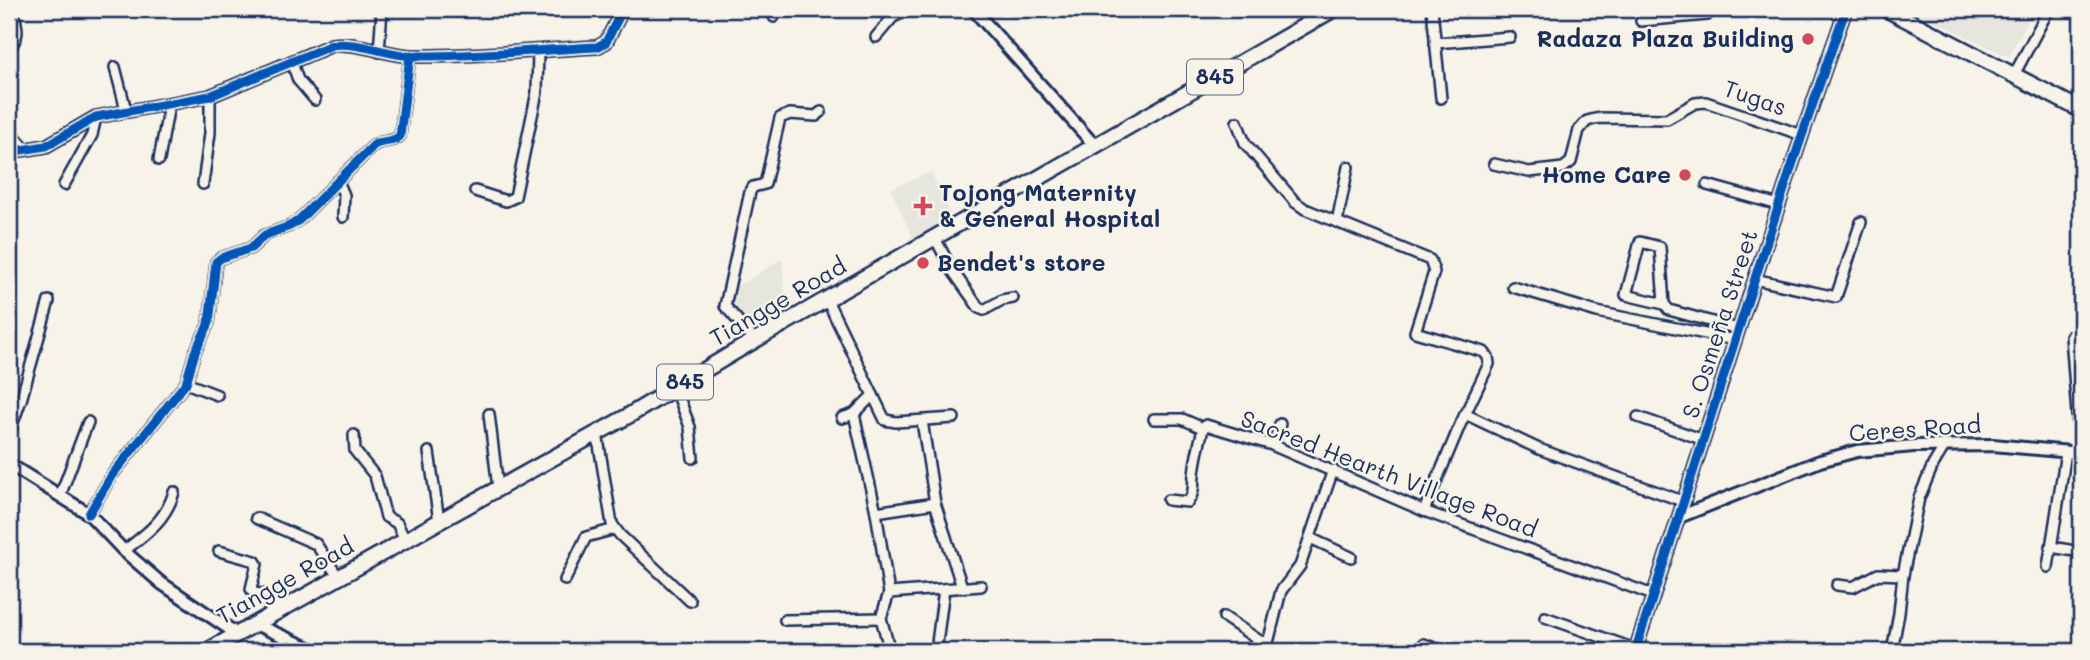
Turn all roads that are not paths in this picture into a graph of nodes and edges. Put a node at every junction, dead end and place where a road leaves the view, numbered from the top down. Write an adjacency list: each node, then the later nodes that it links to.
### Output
1 (13, 9): 16 (street)
2 (382, 9): 18 (street)
3 (623, 9): 17 (street)
4 (911, 9): 13 (street)
5 (972, 9): 34 (street)
6 (1334, 9): 34 (main road, Tiangge Road / 845)
7 (1432, 9): 15 (street)
8 (1710, 9): 12 (street)
9 (1846, 9): 33 (street, S. Osmeña Street)
10 (1886, 9): 22 (main road)
11 (2049, 9): 22 (street)
12 (1641, 21)
13 (876, 37)
14 (1510, 37): 15 (street)
15 (1435, 43): 24 (street)
16 (9, 49)
17 (538, 50): 19 (street); 44 (street)
18 (379, 52): 19 (street); 20 (street)
19 (410, 56): 40 (street)
20 (292, 63): 23 (street); 25 (street)
21 (115, 67): 27 (street)
22 (2014, 75): 28 (main road)
23 (210, 96): 26 (street); 41 (street)
24 (1441, 98)
25 (315, 100)
26 (169, 105): 27 (street); 37 (street)
27 (126, 110): 30 (street)
28 (2081, 110)
29 (821, 112): 58 (street)
30 (96, 117): 35 (street); 42 (street)
31 (1237, 122): 47 (street)
32 (9, 130): 35 (street)
33 (1802, 135): 38 (street, Tugas); 45 (street, S. Osmeña Street)
34 (1096, 146): 49 (main road, Tiangge Road / 845)
35 (25, 148): 36 (street)
36 (9, 152)
37 (159, 160)
38 (1494, 164)
39 (1348, 167): 47 (street)
40 (338, 181): 46 (street); 59 (street)
41 (203, 184)
42 (64, 185)
43 (1707, 185): 45 (street)
44 (475, 191)
45 (1779, 205): 50 (street, S. Osmeña Street)
46 (343, 217)
47 (1337, 222): 65 (street)
48 (1861, 222): 50 (street)
49 (935, 238): 52 (street); 53 (main road, Tiangge Road / 845)
50 (1754, 279): 56 (street, S. Osmeña Street)
51 (1513, 287): 56 (street)
52 (1013, 298)
53 (827, 300): 58 (main road, Tiangge Road / 845); 62 (street)
54 (49, 301): 75 (street)
55 (1664, 304): 55 (street); 56 (street)
56 (1737, 334): 77 (street, S. Osmeña Street)
57 (2071, 336): 82 (street)
58 (755, 340): 60 (main road, Tiangge Road / 845)
59 (186, 383): 61 (street); 94 (street)
60 (675, 387): 74 (main road, Tiangge Road / 845); 83 (street)
61 (217, 395)
62 (873, 396): 64 (street); 70 (street)
63 (489, 414): 86 (street)
64 (854, 414): 67 (street); 92 (street)
65 (1465, 414): 90 (street); 93 (street)
66 (1639, 417): 77 (street)
67 (842, 418)
68 (954, 418): 70 (street)
69 (1154, 419): 73 (street)
70 (922, 421): 91 (street)
71 (88, 422): 88 (street)
72 (1280, 424): 78 (street)
73 (1203, 428): 78 (street, Sacred Hearth Village Road); 89 (street, Sacred Hearth Village Road)
74 (597, 433): 86 (main road, Tiangge Road / 845); 98 (street)
75 (9, 434)
76 (354, 435): 100 (street)
77 (1704, 440): 90 (street, S. Osmeña Street)
78 (1273, 445): 85 (street, Sacred Hearth Village Road)
79 (1945, 445): 81 (street, Ceres Road); 95 (street, Ceres Road); 107 (street)
80 (429, 452): 97 (street)
81 (2066, 452): 82 (street, Ceres Road); 101 (street)
82 (2081, 453)
83 (693, 458)
84 (9, 464): 88 (street)
85 (1333, 470): 93 (street, Sacred Hearth Village Road); 99 (street)
86 (498, 488): 97 (main road, Tiangge Road / 845)
87 (174, 492): 102 (street)
88 (61, 496): 94 (street)
89 (1168, 500)
90 (1685, 502): 95 (street, S. Osmeña Street)
91 (935, 503): 92 (street); 112 (street)
92 (876, 512): 114 (street)
93 (1424, 512): 115 (street, Sacred Hearth Village Road)
94 (89, 514): 102 (street)
95 (1679, 517): 115 (street, S. Osmeña Street)
96 (256, 518): 108 (street)
97 (439, 521): 100 (main road, Tiangge Road / 845)
98 (615, 529): 109 (street); 116 (street)
99 (1310, 538): 105 (street); 118 (street)
100 (405, 540): 108 (main road, Tiangge Road / 845)
101 (2051, 547): 104 (street); 106 (street)
102 (124, 551): 123 (street)
103 (219, 551): 117 (street)
104 (2081, 552)
105 (1351, 556)
106 (2048, 567)
107 (1903, 575): 110 (street); 131 (street)
108 (339, 578): 117 (main road, Tiangge Road / 845)
109 (565, 580)
110 (1837, 585)
111 (981, 586): 112 (street)
112 (962, 587): 113 (street)
113 (944, 589): 114 (street); 128 (street)
114 (889, 593): 120 (street)
115 (1653, 595): 124 (street, S. Osmeña Street)
116 (690, 601)
117 (283, 610): 122 (main road, Tiangge Road / 845)
118 (1224, 617)
119 (1545, 617): 124 (street)
120 (881, 618): 121 (street); 127 (street)
121 (785, 620)
122 (255, 624): 123 (main road, Tiangge Road / 845); 126 (street)
123 (237, 634): 125 (main road, Tiangge Road / 845)
124 (1635, 650)
125 (206, 651)
126 (316, 651)
127 (890, 651)
128 (936, 651)
129 (1416, 651): 130 (street)
130 (1441, 651)
131 (1892, 651)

